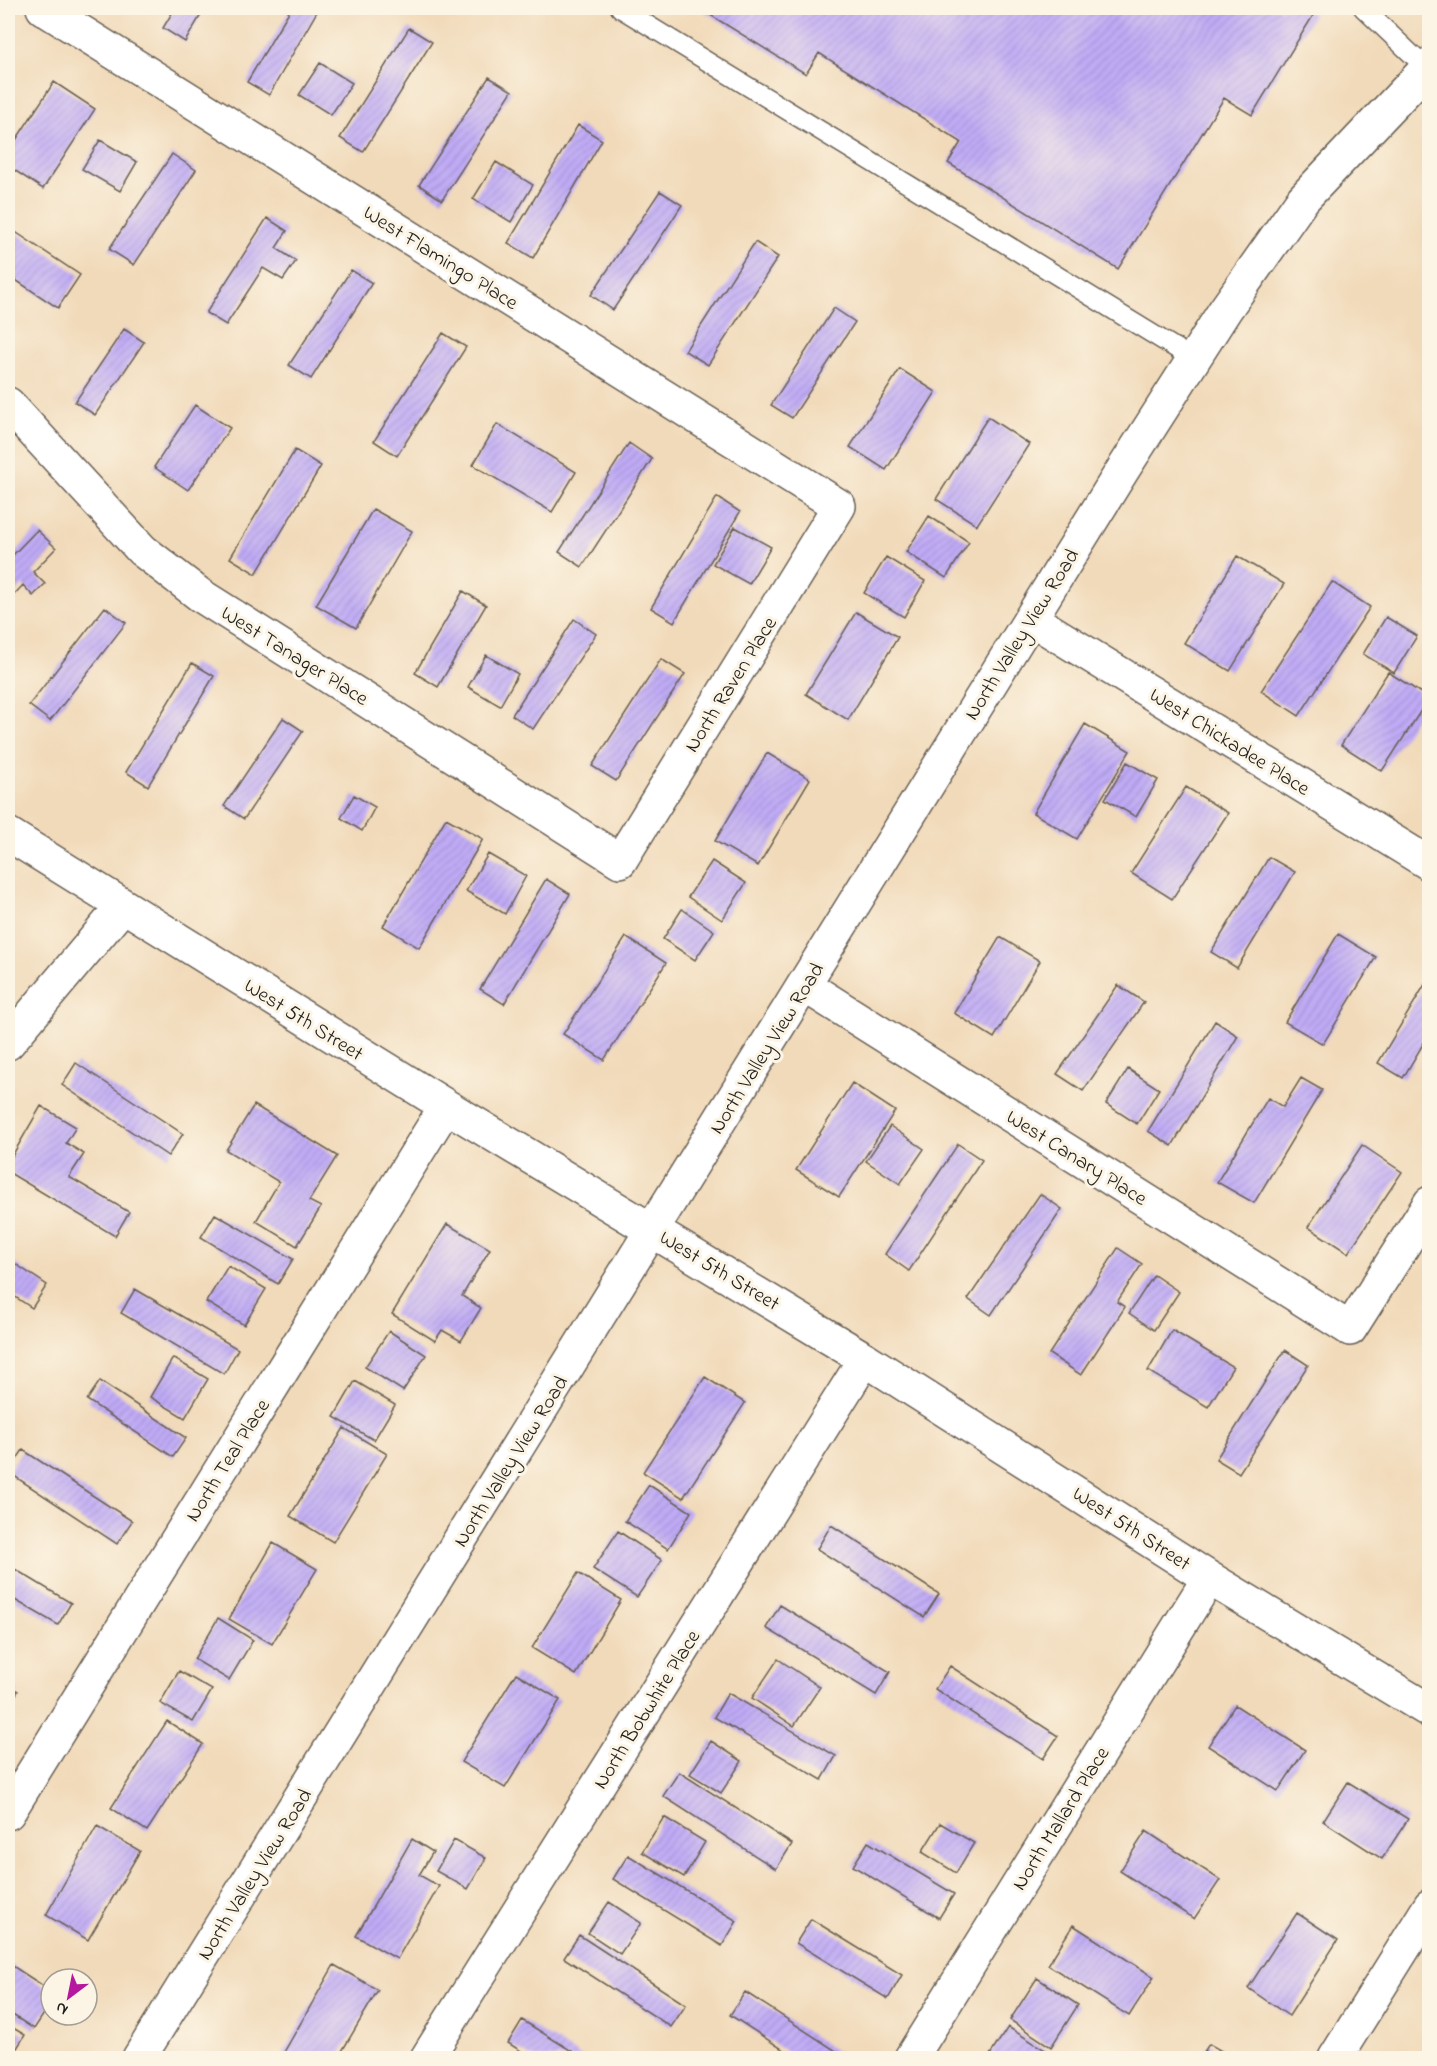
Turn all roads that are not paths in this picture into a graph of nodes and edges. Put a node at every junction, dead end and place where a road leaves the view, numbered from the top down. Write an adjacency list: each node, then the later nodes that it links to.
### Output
1 (43, 8): 7 (street, West Flamingo Place)
2 (620, 8): 5 (lane)
3 (1362, 8): 4 (lane)
4 (1428, 67): 5 (street, North Valley View Road)
5 (1195, 360): 8 (street, North Valley View Road)
6 (8, 404): 10 (street, West Tanager Place)
7 (839, 507): 10 (street, North Raven Place)
8 (1031, 619): 11 (street, West Chickadee Place); 13 (street, North Valley View Road)
9 (8, 834): 12 (street, West 5th Street)
10 (621, 861)
11 (1430, 864)
12 (122, 907): 14 (street); 15 (street, West 5th Street)
13 (804, 985): 16 (street, West Canary Place); 17 (street, North Valley View Road)
14 (8, 1043)
15 (446, 1106): 17 (street, West 5th Street); 21 (street, North Teal Place)
16 (1430, 1203)
17 (654, 1230): 18 (street, West 5th Street); 23 (street, North Valley View Road)
18 (865, 1359): 19 (street, West 5th Street); 24 (street, North Bobwhite Place)
19 (1209, 1578): 20 (street, West 5th Street); 25 (street, North Mallard Place)
20 (1430, 1711)
21 (8, 1813)
22 (1430, 1906): 26 (street)
23 (139, 2058)
24 (427, 2058)
25 (911, 2058)
26 (1335, 2058)

